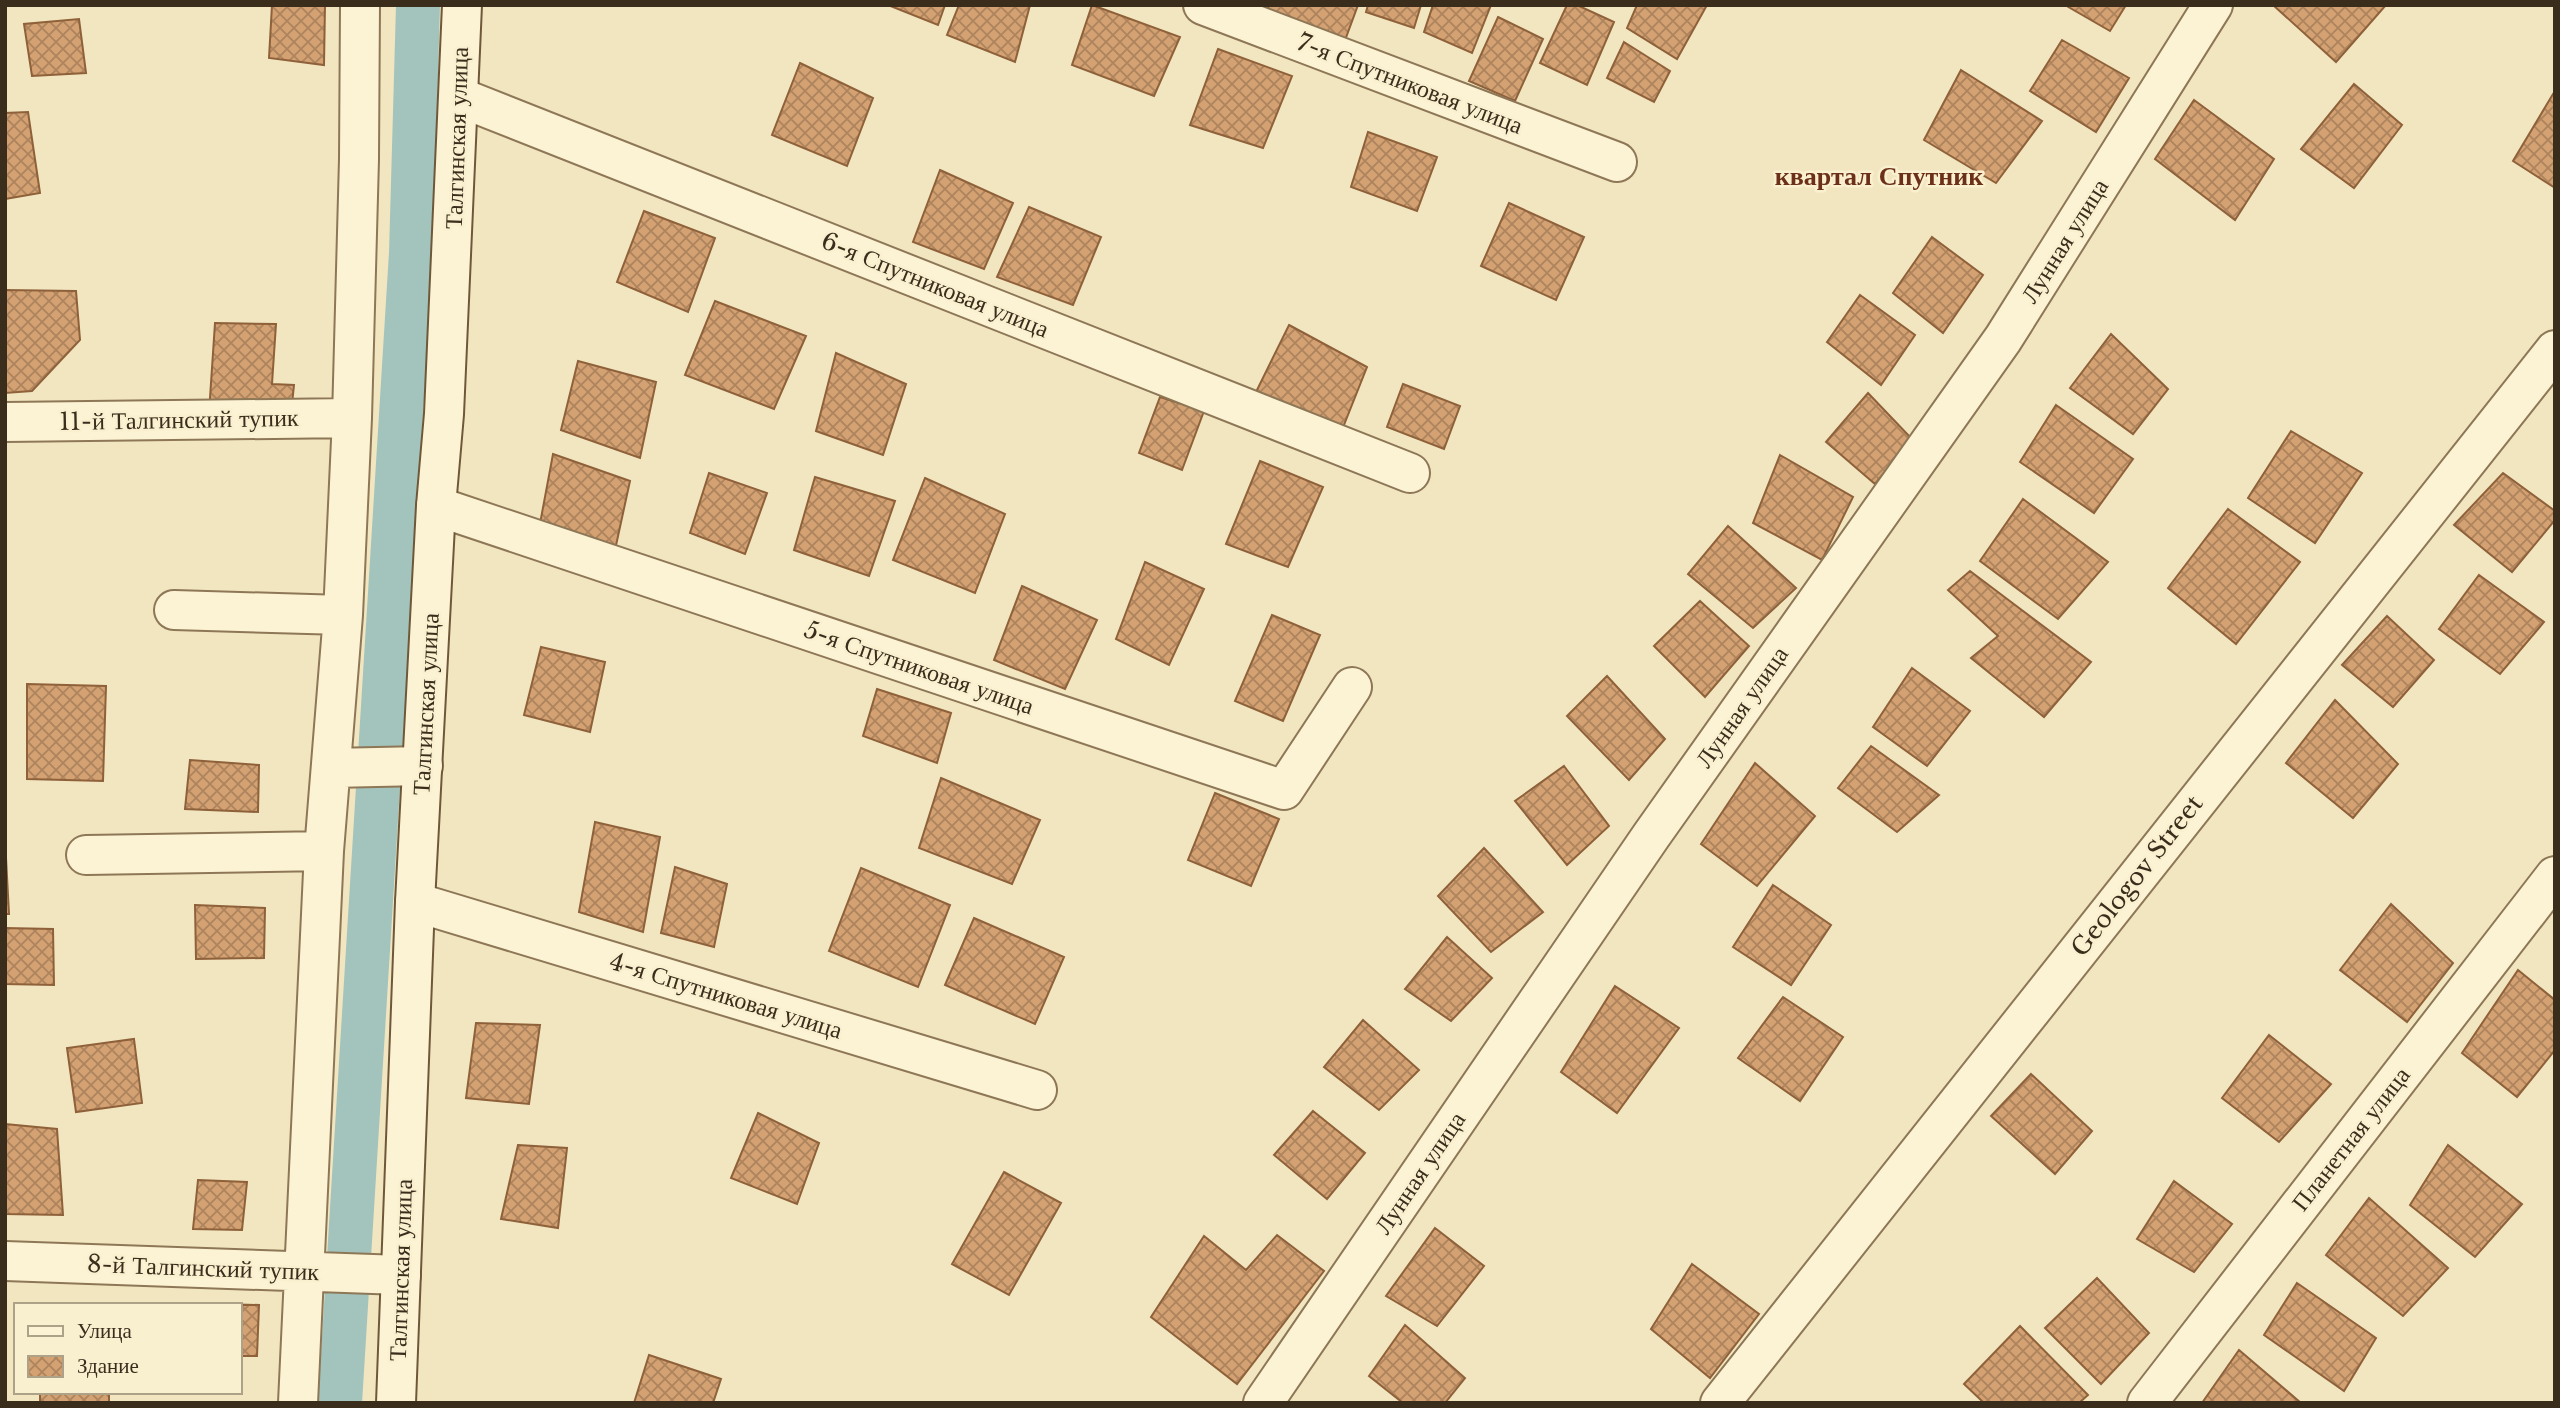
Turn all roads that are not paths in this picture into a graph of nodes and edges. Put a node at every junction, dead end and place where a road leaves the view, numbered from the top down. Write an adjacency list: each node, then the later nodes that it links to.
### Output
1 (360, 5): 8 (street)
2 (462, 5): 5 (street, Талгинская улица)
3 (1203, 5): 6 (street, 7-я Спутниковая улица)
4 (2213, 5): 27 (street, Лунная улица)
5 (458, 97): 10 (street, 6-я Спутниковая улица); 11 (street, Талгинская улица)
6 (1617, 162)
7 (2555, 350): 28 (street, Geologov Street)
8 (352, 418): 9 (street, 11-й Талгинский тупик); 13 (street)
9 (5, 422)
10 (1410, 473)
11 (436, 506): 14 (street, 5-я Спутниковая улица); 15 (street, Талгинская улица)
12 (174, 610): 13 (street)
13 (343, 615): 16 (street)
14 (1352, 687)
15 (416, 766): 16 (street); 20 (street, Талгинская улица)
16 (342, 768): 17 (street)
17 (324, 851): 18 (street); 23 (street)
18 (86, 855)
19 (2555, 876): 29 (street, Планетная улица)
20 (415, 902): 21 (street, 4-я Спутниковая улица); 24 (street, Талгинская улица)
21 (1037, 1090)
22 (5, 1261): 23 (street, 8-й Талгинский тупик)
23 (311, 1272): 24 (street, 8-й Талгинский тупик); 25 (street)
24 (388, 1274): 26 (street, Талгинская улица)
25 (298, 1403)
26 (396, 1403)
27 (1263, 1403)
28 (1720, 1403)
29 (2147, 1403)

